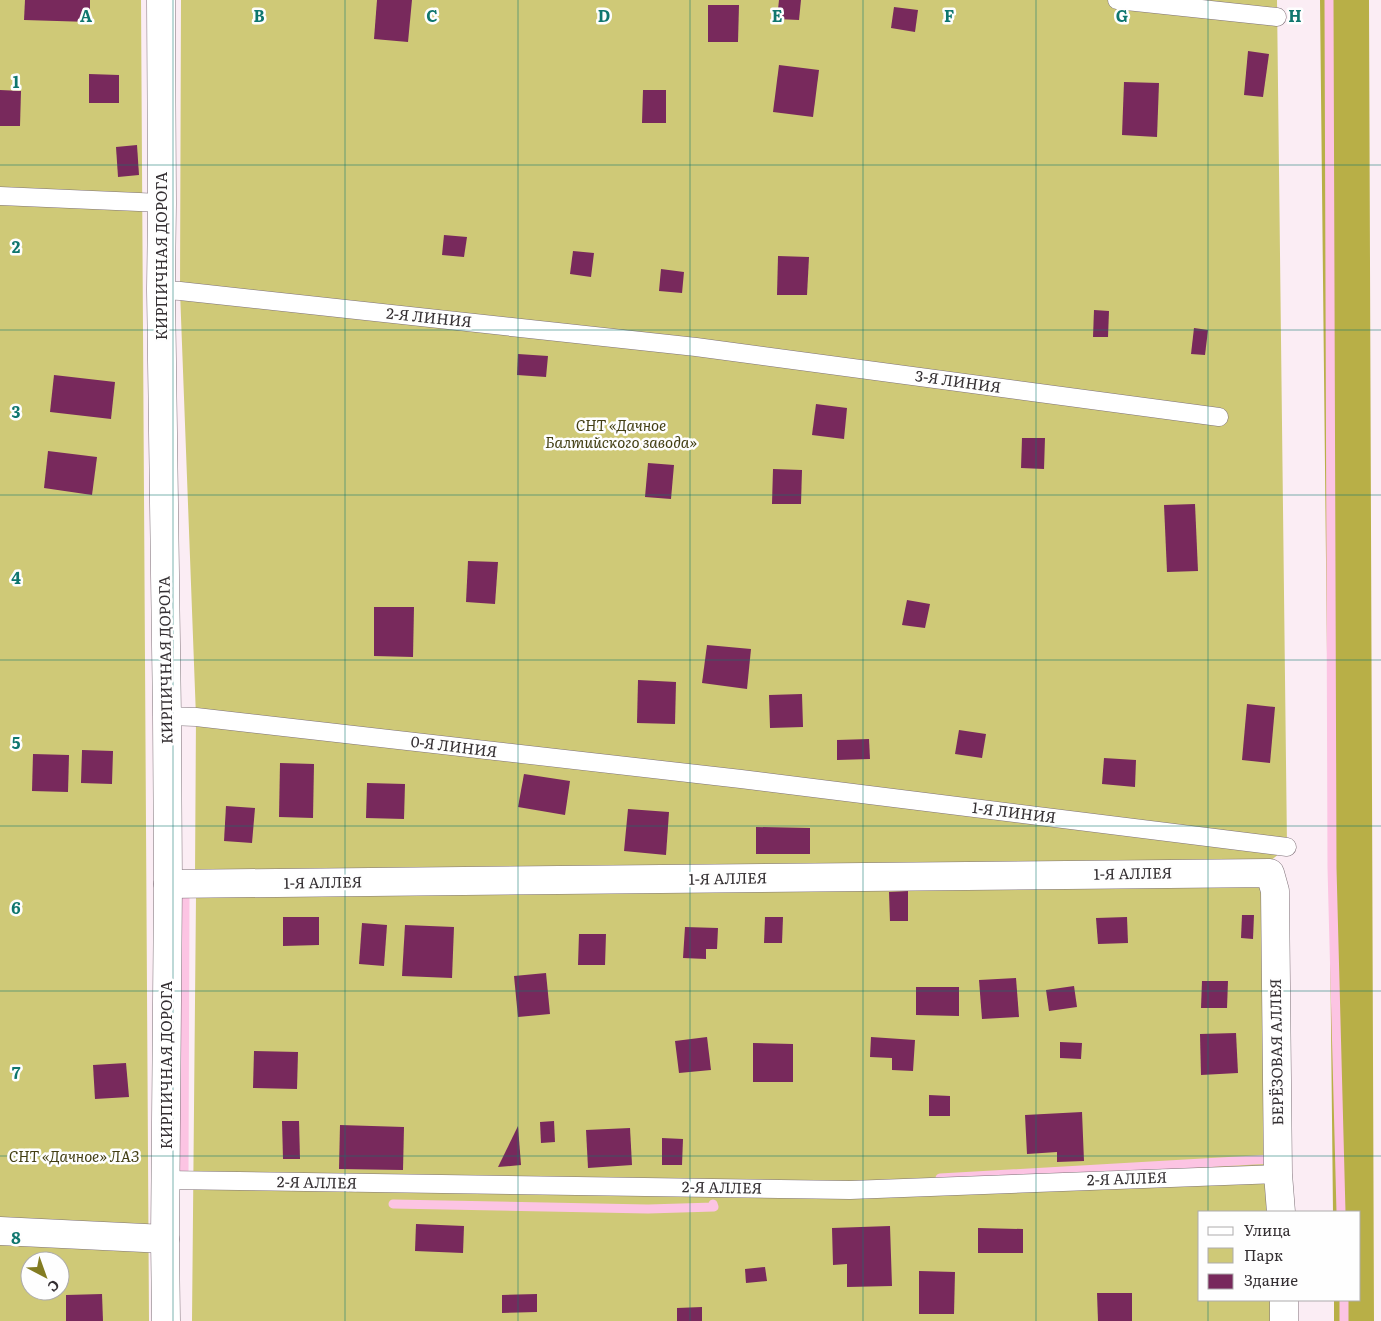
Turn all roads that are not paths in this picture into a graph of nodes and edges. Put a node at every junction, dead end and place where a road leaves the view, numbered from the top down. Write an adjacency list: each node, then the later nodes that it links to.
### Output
1 (161, 0): 5 (street, КИРПИЧНАЯ ДОРОГА)
2 (1117, 0): 3 (lane)
3 (1277, 17)
4 (0, 196): 5 (lane)
5 (162, 203): 6 (street, КИРПИЧНАЯ ДОРОГА)
6 (161, 290): 7 (lane, 2-Я ЛИНИЯ); 9 (street, КИРПИЧНАЯ ДОРОГА)
7 (696, 347): 8 (lane, 3-Я ЛИНИЯ)
8 (1219, 416)
9 (167, 716): 10 (lane, 0-Я ЛИНИЯ); 12 (street, КИРПИЧНАЯ ДОРОГА)
10 (741, 779): 11 (lane, 1-Я ЛИНИЯ)
11 (1287, 847)
12 (168, 884): 13 (street, 1-Я АЛЛЕЯ); 15 (street, КИРПИЧНАЯ ДОРОГА)
13 (1275, 891): 14 (street, БЕРЁЗОВАЯ АЛЛЕЯ)
14 (1278, 1174): 15 (lane, 2-Я АЛЛЕЯ); 16 (street, БЕРЁЗОВАЯ АЛЛЕЯ)
15 (166, 1180): 18 (street, КИРПИЧНАЯ ДОРОГА)
16 (1281, 1211)
17 (0, 1231): 18 (street)
18 (165, 1239): 20 (street, КИРПИЧНАЯ ДОРОГА)
19 (1284, 1301): 21 (street)
20 (166, 1321)
21 (1284, 1321)

